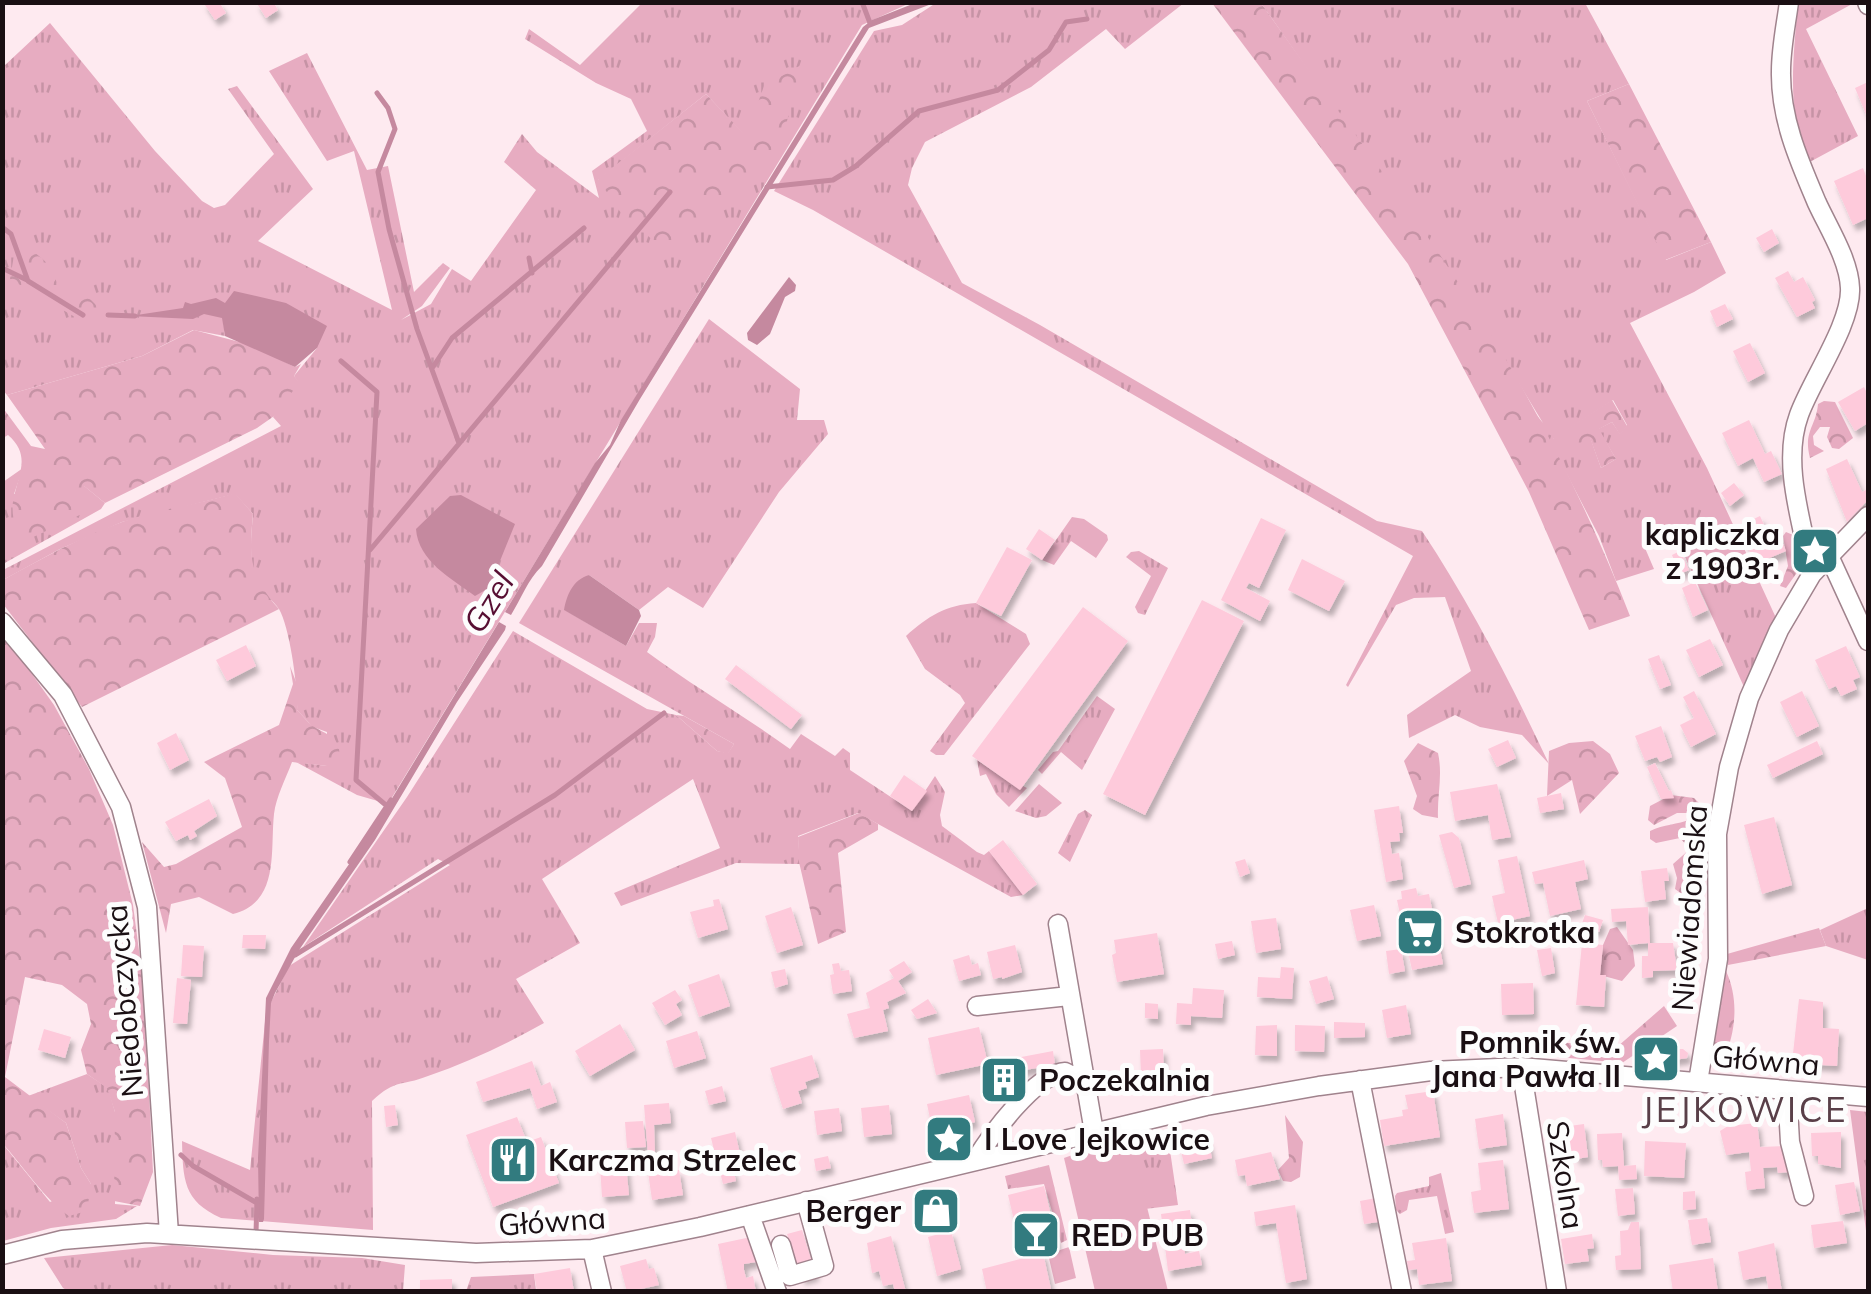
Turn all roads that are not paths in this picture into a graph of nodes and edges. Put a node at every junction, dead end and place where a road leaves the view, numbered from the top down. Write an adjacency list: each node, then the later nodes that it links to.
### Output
1 (1789, 2): 4 (street)
2 (1868, 516): 3 (street, Niewiadomska)
3 (1829, 556): 4 (street, Niewiadomska); 6 (street)
4 (1812, 574): 13 (street, Niewiadomska)
5 (2, 622): 21 (street, Niedobczycka)
6 (1868, 641)
7 (1058, 924): 8 (street)
8 (1069, 996): 9 (street); 12 (street)
9 (977, 1006)
10 (1521, 1068): 11 (street, Główna); 13 (street, Główna); 29 (street, Szkolna)
11 (1360, 1080): 16 (street, Główna); 28 (street)
12 (1084, 1082): 16 (street); 17 (street)
13 (1698, 1082): 14 (street, Główna)
14 (1787, 1090): 15 (street, Główna); 18 (street)
15 (1868, 1097)
16 (1094, 1132): 17 (street, Główna)
17 (975, 1160): 19 (street, Główna)
18 (1804, 1196)
19 (806, 1201): 20 (street, Główna); 22 (street)
20 (750, 1214): 23 (street, Główna); 24 (street)
21 (169, 1234): 23 (street, Główna); 25 (street, Główna)
22 (818, 1242): 24 (street); 24 (street)
23 (592, 1249): 26 (street)
24 (776, 1252): 27 (street)
25 (2, 1255)
26 (602, 1292)
27 (778, 1292)
28 (1402, 1292)
29 (1558, 1292)

